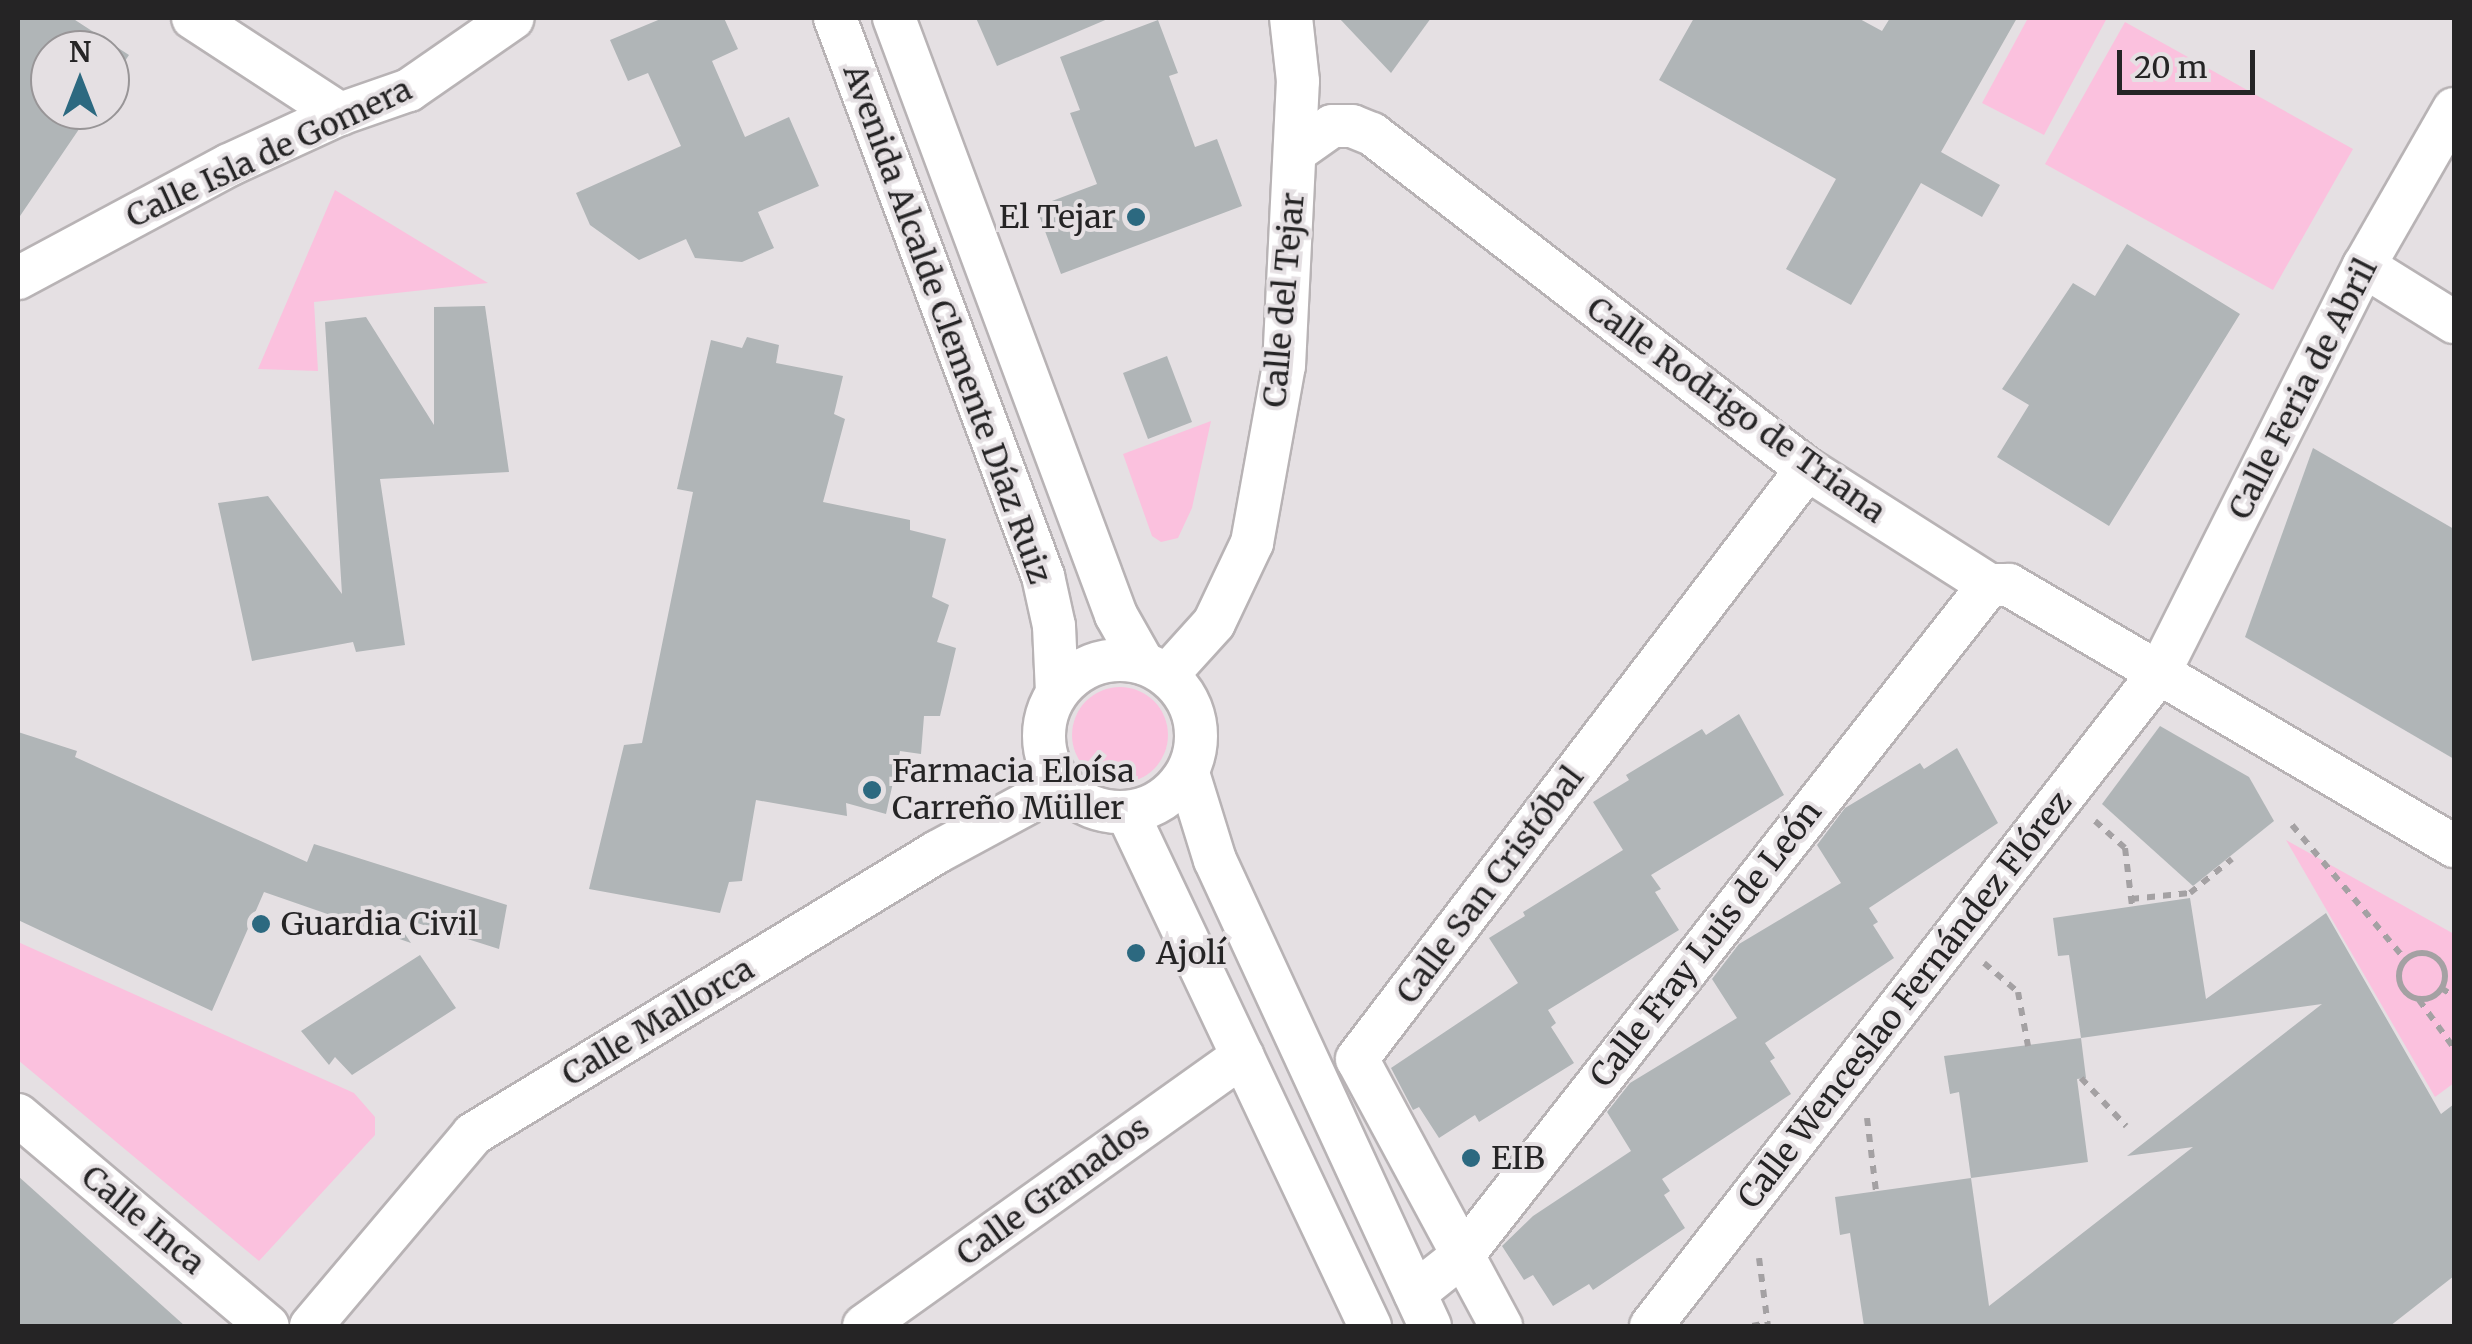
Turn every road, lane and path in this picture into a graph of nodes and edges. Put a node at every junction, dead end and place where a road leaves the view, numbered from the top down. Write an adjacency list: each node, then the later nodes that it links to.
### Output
1 (194, 18): 7 (street)
2 (513, 18): 7 (street, Calle Isla de Gomera)
3 (834, 18): 16 (street, Avenida Alcalde Clemente Díaz Ruiz)
4 (894, 18): 14 (street, Avenida Alcalde Clemente Díaz Ruiz)
5 (1291, 18): 8 (street, Calle del Tejar)
6 (2454, 109): 9 (street, Calle Feria de Abril)
7 (340, 114): 10 (street, Calle Isla de Gomera)
8 (1295, 152): 12 (street, Calle Rodrigo de Triana); 14 (street, Calle del Tejar)
9 (2364, 266): 11 (street); 15 (street, Calle Feria de Abril)
10 (18, 278)
11 (2454, 322)
12 (1806, 469): 13 (street, Calle Rodrigo de Triana); 38 (street, Calle San Cristóbal)
13 (1988, 585): 15 (street, Calle Rodrigo de Triana); 38 (street, Calle Fray Luis de León)
14 (1155, 669): 16 (street); 17 (street)
15 (2159, 673): 22 (street, Calle Rodrigo de Triana); 46 (street, Calle Wenceslao Fernández Flórez)
16 (1057, 692): 18 (street)
17 (1188, 773): 19 (street); 39 (street)
18 (1061, 785): 19 (street); 42 (street, Calle Mallorca)
19 (1127, 812): 31 (street)
20 (2090, 817): 23 (path)
21 (2292, 825): 24 (path)
22 (2454, 846)
23 (2232, 859)
24 (2405, 959): 26 (path); 28 (path)
25 (1980, 960): 29 (path)
26 (2441, 988): 27 (path); 28 (path)
27 (2454, 996)
28 (2418, 999): 30 (path)
29 (2028, 1046)
30 (2454, 1048)
31 (1242, 1056): 43 (street, Calle Granados); 44 (street)
32 (2082, 1078): 35 (path)
33 (1866, 1108): 36 (path)
34 (18, 1115): 41 (street, Calle Inca)
35 (2126, 1126)
36 (1876, 1191)
37 (1758, 1247): 40 (path)
38 (1463, 1254): 39 (street, Calle Fray Luis de León); 45 (street, Calle San Cristóbal)
39 (1423, 1310)
40 (1768, 1325): 47 (path)
41 (268, 1326)
42 (310, 1326)
43 (864, 1326)
44 (1370, 1326)
45 (1501, 1326)
46 (1650, 1326)
47 (1752, 1326)

